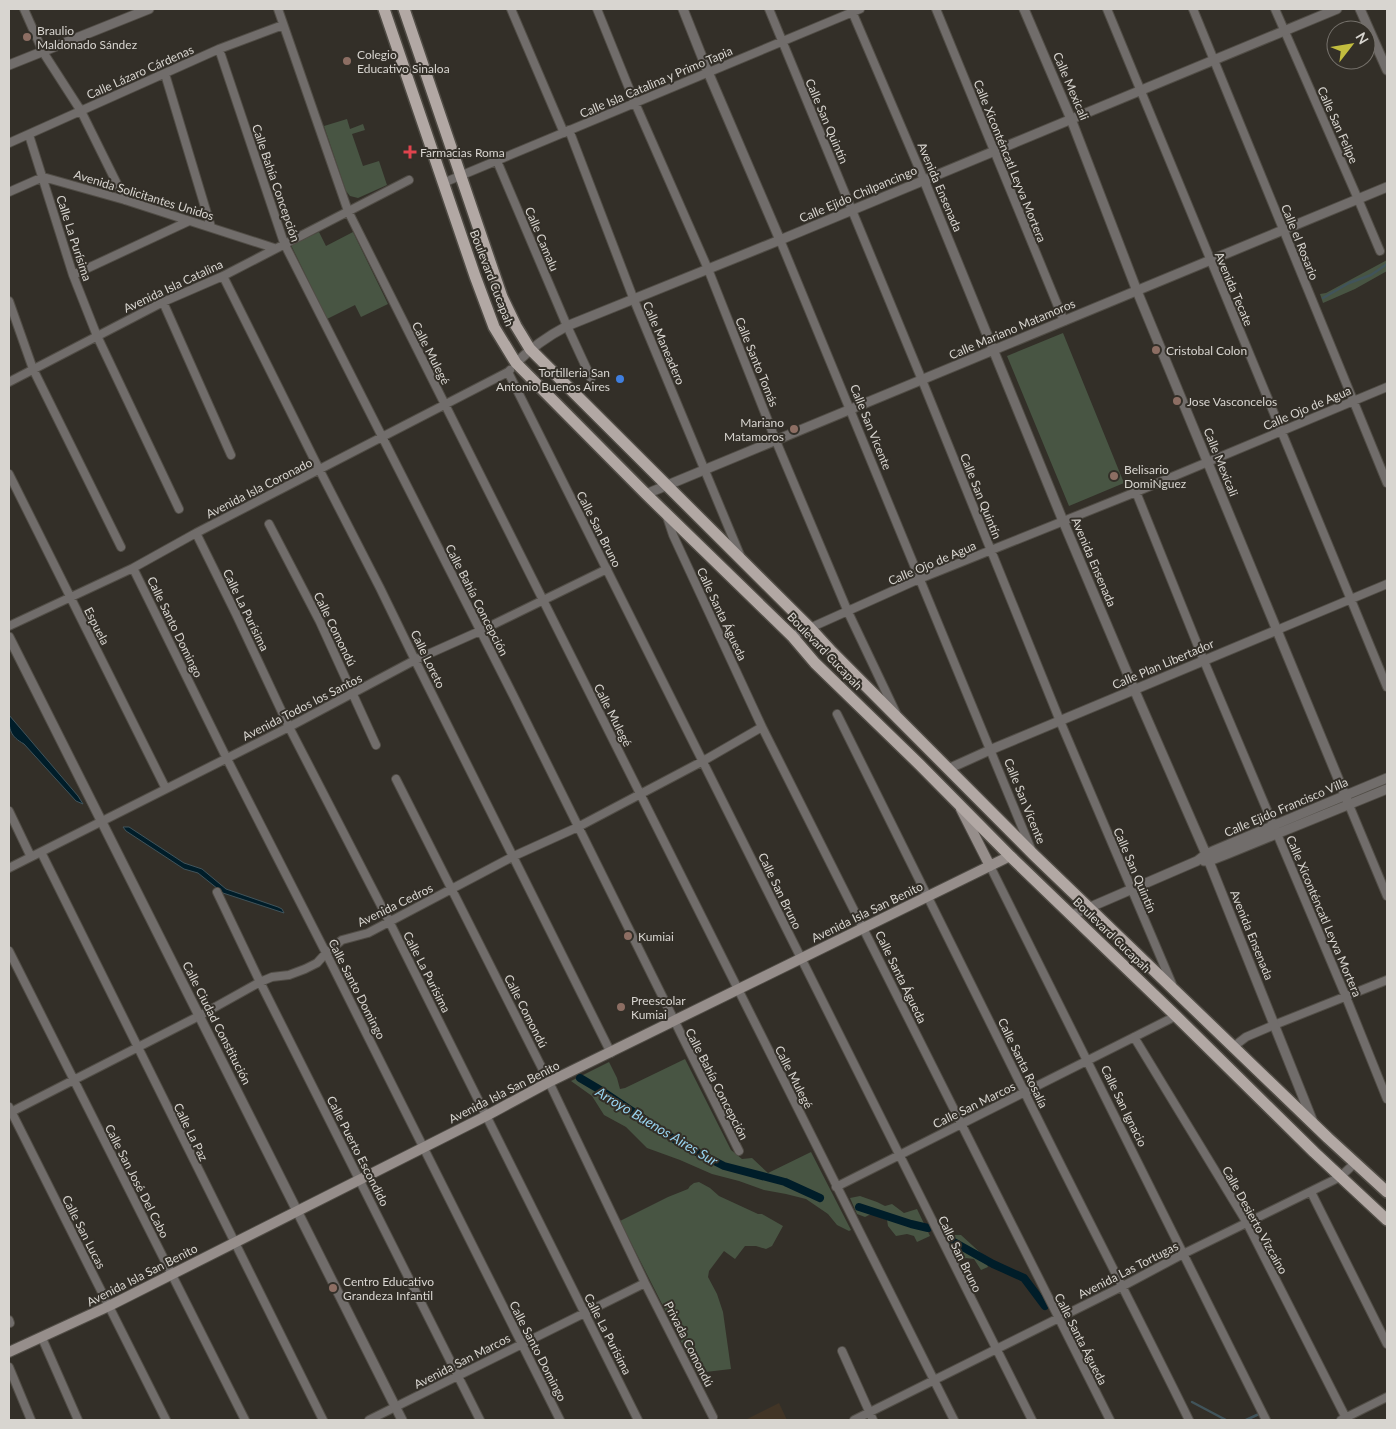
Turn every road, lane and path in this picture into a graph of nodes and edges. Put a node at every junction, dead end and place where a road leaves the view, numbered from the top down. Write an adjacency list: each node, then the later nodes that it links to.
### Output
1 (24, 9): 22 (street)
2 (149, 9): 22 (street)
3 (278, 9): 18 (street, Calle Mulegé)
4 (384, 9): 41 (main road, Boulevard Cucapah)
5 (404, 9): 37 (main road, Boulevard Cucapah)
6 (511, 9): 32 (street, Calle Maneadero)
7 (597, 9): 29 (street, Calle Santo Tomás)
8 (683, 9): 26 (street, Calle San Vicente)
9 (769, 9): 20 (street, Calle San Quintín)
10 (936, 9): 35 (street, Calle Xiconténcatl Leyva Mortera)
11 (1024, 9): 31 (street, Calle Mexicali)
12 (1107, 9): 28 (street, Avenida Tecate)
13 (1193, 9): 23 (street, Calle el Rosario)
14 (1275, 9): 19 (street, Calle San Felipe)
15 (1337, 9): 19 (street, Calle Ejido Chilpancingo)
16 (1360, 9): 25 (street)
17 (855, 10): 20 (street, Calle Isla Catalina y Primo Tapia); 40 (street, Avenida Ensenada)
18 (283, 25): 21 (street, Calle Lázaro Cárdenas); 47 (street, Calle Mulegé)
19 (1284, 31): 23 (street, Calle Ejido Chilpancingo); 44 (street, Calle San Felipe)
20 (781, 42): 26 (street, Calle Isla Catalina y Primo Tapia); 46 (street, Calle San Quintín)
21 (219, 49): 27 (street, Calle Lázaro Cárdenas); 52 (street, Calle Bahía Concepción)
22 (43, 52): 24 (street); 30 (street)
23 (1214, 60): 28 (street, Calle Ejido Chilpancingo); 50 (street, Calle el Rosario)
24 (9, 65)
25 (1387, 70)
26 (708, 72): 29 (street, Calle Isla Catalina y Primo Tapia); 51 (street, Calle San Vicente)
27 (166, 74): 30 (street, Calle Lázaro Cárdenas); 49 (street)
28 (1141, 90): 31 (street, Calle Ejido Chilpancingo); 55 (street, Avenida Tecate)
29 (635, 103): 32 (street, Calle Isla Catalina y Primo Tapia); 56 (street, Calle Santo Tomás)
30 (81, 110): 33 (street, Calle Lázaro Cárdenas); 45 (street)
31 (1071, 119): 35 (street, Calle Ejido Chilpancingo); 59 (street, Calle Mexicali)
32 (566, 132): 36 (street, Calle Isla Catalina y Primo Tapia); 60 (street, Calle Maneadero)
33 (29, 135): 34 (street, Calle Lázaro Cárdenas); 38 (street, Calle La Purísima)
34 (9, 144)
35 (994, 152): 40 (street, Calle Ejido Chilpancingo); 63 (street, Calle Xiconténcatl Leyva Mortera)
36 (497, 161): 37 (street, Calle Isla Catalina y Primo Tapia); 64 (street, Calle Camalu)
37 (461, 176): 41 (street, Calle Isla Catalina y Primo Tapia); 66 (main road, Boulevard Cucapah)
38 (43, 177): 43 (street); 45 (street, Avenida Solicitantes Unidos); 57 (street, Calle La Purísima)
39 (409, 180): 47 (street, Avenida Isla Catalina)
40 (924, 180): 46 (street, Calle Ejido Chilpancingo); 67 (street, Avenida Ensenada)
41 (443, 183): 68 (main road, Boulevard Cucapah)
42 (1387, 187): 44 (street, Calle Mariano Matamoros)
43 (9, 192)
44 (1358, 199): 50 (street, Calle Mariano Matamoros); 54 (street, Calle San Felipe)
45 (125, 200): 48 (street, Avenida Solicitantes Unidos)
46 (852, 210): 51 (street, Calle Ejido Chilpancingo); 72 (street, Calle San Quintín)
47 (348, 211): 52 (street, Avenida Isla Catalina); 76 (street, Calle Mulegé)
48 (189, 221): 49 (street, Avenida Solicitantes Unidos); 57 (street)
49 (211, 227): 53 (street, Avenida Solicitantes Unidos)
50 (1283, 230): 55 (street, Calle Mariano Matamoros); 75 (street, Calle el Rosario)
51 (780, 240): 56 (street, Calle Ejido Chilpancingo); 77 (street, Calle San Vicente)
52 (284, 243): 53 (street, Avenida Isla Catalina); 79 (street, Calle Bahía Concepción)
53 (274, 248): 58 (street, Avenida Isla Catalina)
54 (1380, 252)
55 (1210, 260): 59 (street, Calle Mariano Matamoros); 78 (street, Avenida Tecate)
56 (708, 270): 60 (street, Calle Ejido Chilpancingo); 80 (street, Calle Santo Tomás)
57 (73, 275): 65 (street, Calle La Purísima)
58 (223, 276): 62 (street, Avenida Isla Catalina); 83 (street, Calle Loreto)
59 (1137, 291): 63 (street, Calle Mariano Matamoros); 82 (street, Calle Mexicali)
60 (634, 300): 64 (street, Calle Ejido Chilpancingo); 84 (street, Calle Maneadero)
61 (9, 301): 69 (street)
62 (163, 302): 65 (street, Avenida Isla Catalina); 81 (street)
63 (1064, 321): 67 (street, Calle Mariano Matamoros)
64 (567, 326): 66 (street, Calle Ejido Chilpancingo); 71 (street, Calle Camalu)
65 (97, 336): 69 (street, Avenida Isla Catalina); 90 (street, Calle La Purísima)
66 (530, 349): 68 (street, Calle Ejido Chilpancingo); 87 (main road, Boulevard Cucapah)
67 (994, 350): 72 (street, Calle Mariano Matamoros); 92 (street, Avenida Ensenada)
68 (516, 363): 70 (street, Avenida Isla Coronado); 89 (main road, Boulevard Cucapah)
69 (33, 370): 73 (street, Avenida Isla Catalina); 95 (street)
70 (508, 372): 76 (street, Avenida Isla Coronado); 99 (street, Calle San Bruno)
71 (591, 378)
72 (922, 380): 77 (street, Calle Mariano Matamoros); 96 (street, Calle San Quintín)
73 (9, 382)
74 (1387, 387): 75 (street, Calle Ojo de Agua)
75 (1353, 401): 78 (street, Calle Ojo de Agua); 86 (street, Calle el Rosario)
76 (445, 404): 79 (street, Avenida Isla Coronado); 104 (street, Calle Mulegé)
77 (851, 410): 80 (street, Calle Mariano Matamoros); 100 (street, Calle San Vicente)
78 (1281, 431): 82 (street, Calle Ojo de Agua); 103 (street, Avenida Tecate)
79 (382, 438): 83 (street, Avenida Isla Coronado); 109 (street, Calle Bahía Concepción)
80 (776, 441): 84 (street, Calle Mariano Matamoros); 105 (street, Calle Santo Tomás)
81 (232, 454)
82 (1208, 462): 88 (street, Calle Ojo de Agua); 108 (street, Calle Mexicali)
83 (319, 469): 94 (street, Avenida Isla Coronado); 113 (street, Calle Loreto)
84 (704, 470): 87 (street, Calle Mariano Matamoros); 97 (street, Calle Maneadero)
85 (9, 474): 102 (street, Espuela)
86 (1387, 483)
87 (668, 486): 89 (street, Calle Mariano Matamoros); 97 (main road, Boulevard Cucapah)
88 (1136, 492): 92 (street, Calle Ojo de Agua); 114 (street, Calle Xiconténcatl Leyva Mortera)
89 (646, 494): 91 (main road, Boulevard Cucapah)
90 (179, 509)
91 (666, 513): 110 (main road, Boulevard Cucapah); 122 (street, Calle Santa Águeda)
92 (1063, 521): 96 (street, Calle Ojo de Agua); 117 (street, Avenida Ensenada)
93 (269, 524): 118 (street, Calle Comondú)
94 (196, 533): 98 (street, Avenida Isla Coronado); 123 (street, Calle La Purísima)
95 (121, 547)
96 (991, 550): 100 (street, Calle Ojo de Agua); 120 (street, Calle San Quintín)
97 (743, 561): 107 (main road, Boulevard Cucapah)
98 (133, 568): 102 (street, Avenida Isla Coronado); 126 (street, Calle Santo Domingo)
99 (606, 569): 104 (street, Avenida Todos los Santos); 127 (street, Calle San Bruno)
100 (919, 579): 105 (street, Calle Ojo de Agua); 125 (street, Calle San Vicente)
101 (1387, 584): 103 (street, Calle Plan Libertador)
102 (70, 597): 106 (street, Avenida Isla Coronado); 131 (street, Espuela)
103 (1351, 599): 108 (street, Calle Plan Libertador); 116 (street, Avenida Tecate)
104 (542, 601): 109 (street, Avenida Todos los Santos); 133 (street, Calle Mulegé)
105 (848, 612): 107 (street, Calle Ojo de Agua); 121 (street, Calle Santo Tomás)
106 (9, 626)
107 (810, 628): 110 (street, Calle Ojo de Agua); 112 (main road, Boulevard Cucapah)
108 (1277, 630): 114 (street, Calle Plan Libertador); 134 (street, Calle Mexicali)
109 (480, 631): 113 (street, Avenida Todos los Santos); 140 (street, Calle Bahía Concepción)
110 (792, 636): 115 (main road, Boulevard Cucapah)
111 (9, 637): 138 (street, Calle Ciudad Constitución)
112 (832, 652): 115 (main road); 121 (main road, Boulevard Cucapah)
113 (415, 660): 118 (street, Avenida Todos los Santos); 144 (street, Calle Loreto)
114 (1204, 661): 117 (street, Calle Plan Libertador); 139 (street, Calle Xiconténcatl Leyva Mortera)
115 (815, 664): 135 (main road, Boulevard Cucapah)
116 (1387, 687)
117 (1134, 689): 120 (street, Calle Plan Libertador); 147 (street, Avenida Ensenada)
118 (354, 693): 123 (street, Avenida Todos los Santos); 124 (street, Calle Comondú)
119 (837, 714): 154 (street, Calle Santa Rosalía)
120 (1060, 720): 125 (street, Calle Plan Libertador); 151 (street, Calle San Quintín)
121 (900, 721): 128 (main road, Boulevard Cucapah)
122 (762, 726): 127 (street, Avenida Cedros); 158 (street, Calle Santa Águeda)
123 (289, 727): 126 (street, Avenida Todos los Santos); 157 (street, Calle La Purísima)
124 (376, 745)
125 (990, 750): 128 (street, Calle Plan Libertador); 143 (street, Calle San Vicente)
126 (227, 759): 131 (street, Avenida Todos los Santos); 160 (street, Calle Santo Domingo)
127 (703, 760): 133 (street, Avenida Cedros); 161 (street, Calle San Bruno)
128 (948, 769): 143 (main road, Boulevard Cucapah)
129 (1387, 778): 134 (street, Calle Ejido Francisco Villa)
130 (396, 779): 150 (street, Calle Comondú)
131 (166, 789): 138 (street, Avenida Todos los Santos)
132 (1387, 790): 136 (street, Calle Ejido Francisco Villa)
133 (640, 793): 140 (street, Avenida Cedros); 164 (street, Calle Mulegé)
134 (1346, 796): 136 (street, Calle Mexicali); 139 (street, Calle Ejido Francisco Villa)
135 (959, 804): 145 (main road, Boulevard Cucapah); 148 (main road, Calle San Ignacio)
136 (1349, 805): 141 (street, Calle Ejido Francisco Villa); 153 (street, Calle Mexicali)
137 (9, 811): 146 (street)
138 (102, 822): 142 (street, Avenida Todos los Santos); 167 (street, Calle Ciudad Constitución)
139 (1274, 825): 141 (street, Calle Xiconténcatl Leyva Mortera); 147 (street, Calle Ejido Francisco Villa)
140 (578, 827): 144 (street, Avenida Cedros); 169 (street, Calle Bahía Concepción)
141 (1278, 834): 147 (street, Calle Ejido Francisco Villa); 166 (street, Calle Xiconténcatl Leyva Mortera)
142 (41, 852): 146 (street, Avenida Todos los Santos); 172 (street, Calle La Paz)
143 (1034, 855): 155 (main road, Boulevard Cucapah)
144 (514, 856): 150 (street, Avenida Cedros); 174 (street, Calle Loreto)
145 (1010, 856): 148 (main road, Avenida Isla San Benito); 156 (main road, Boulevard Cucapah)
146 (31, 857): 149 (street, Avenida Todos los Santos)
147 (1207, 857): 151 (street, Calle Ejido Francisco Villa); 170 (street, Avenida Ensenada)
148 (990, 866): 154 (main road, Avenida Isla San Benito); 175 (street, Calle San Ignacio)
149 (9, 868)
150 (451, 889): 157 (street, Avenida Cedros); 177 (street, Calle Comondú)
151 (1131, 890): 155 (street, Calle Ejido Francisco Villa); 165 (street, Calle San Quintín)
152 (217, 892): 163 (street, Calle Puerto Escondido)
153 (1387, 896)
154 (929, 897): 158 (main road, Avenida Isla San Benito); 178 (street, Calle Santa Rosalía)
155 (1088, 907): 156 (street, Calle Ejido Francisco Villa); 165 (main road, Boulevard Cucapah)
156 (1072, 915): 168 (main road, Boulevard Cucapah)
157 (388, 921): 160 (street, Avenida Cedros); 181 (street, Calle La Purísima)
158 (864, 927): 161 (main road, Avenida Isla San Benito); 182 (street, Calle Santa Águeda)
159 (9, 951): 176 (street, Calle San José Del Cabo)
160 (326, 953): 163 (street, Avenida Cedros); 185 (street, Calle Santo Domingo)
161 (800, 958): 164 (main road, Avenida Isla San Benito); 188 (street, Calle San Bruno)
162 (1387, 980): 166 (street)
163 (260, 982): 167 (street, Avenida Cedros); 191 (street, Calle Puerto Escondido)
164 (737, 990): 169 (main road, Avenida Isla San Benito); 193 (street, Calle Mulegé)
165 (1174, 991): 173 (main road, Boulevard Cucapah)
166 (1346, 997): 170 (street); 179 (street, Calle Xiconténcatl Leyva Mortera)
167 (199, 1016): 172 (street, Avenida Cedros); 196 (street, Calle Ciudad Constitución)
168 (1176, 1016): 171 (street, Calle San Marcos); 187 (main road, Boulevard Cucapah)
169 (674, 1022): 174 (main road, Avenida Isla San Benito); 186 (street, Calle Bahía Concepción)
170 (1274, 1025): 173 (street); 183 (street, Avenida Ensenada)
171 (1134, 1037): 175 (street, Calle San Marcos); 198 (street, Calle Desierto Vizcaíno)
172 (137, 1047): 176 (street, Avenida Cedros); 199 (street, Calle La Paz)
173 (1233, 1047): 183 (main road, Boulevard Cucapah)
174 (611, 1053): 177 (main road, Avenida Isla San Benito)
175 (1087, 1061): 178 (street, Calle San Marcos); 200 (street, Calle San Ignacio)
176 (74, 1080): 180 (street, Avenida Cedros); 201 (street, Calle San José Del Cabo)
177 (549, 1082): 181 (main road, Avenida Isla San Benito); 202 (street, Calle Comondú)
178 (1024, 1092): 182 (street, Calle San Marcos); 203 (street, Calle Santa Rosalía)
179 (1387, 1099)
180 (10, 1109): 204 (street, Calle San Lucas)
181 (486, 1116): 185 (main road, Avenida Isla San Benito); 205 (street, Calle La Purísima)
182 (961, 1123): 188 (street, Calle San Marcos); 206 (street, Calle Santa Águeda)
183 (1314, 1125): 184 (main road, Boulevard Cucapah)
184 (1328, 1138): 187 (main road); 189 (main road, Boulevard Cucapah)
185 (423, 1148): 191 (main road, Avenida Isla San Benito); 208 (street, Calle Santo Domingo)
186 (739, 1151)
187 (1314, 1152): 190 (main road, Boulevard Cucapah)
188 (899, 1155): 193 (street, Calle San Marcos); 210 (street, Calle San Bruno)
189 (1355, 1163): 190 (street, Avenida Las Tortugas); 192 (main road, Boulevard Cucapah)
190 (1340, 1177): 194 (street, Avenida Las Tortugas); 197 (main road, Boulevard Cucapah)
191 (360, 1179): 196 (main road, Avenida Isla San Benito); 214 (street, Calle Puerto Escondido)
192 (1383, 1182): 195 (main road, Boulevard Cucapah)
193 (836, 1187): 215 (street, Calle Mulegé)
194 (1311, 1192): 198 (street, Avenida Las Tortugas); 209 (street)
195 (1387, 1192)
196 (297, 1211): 199 (main road, Avenida Isla San Benito); 217 (street, Calle Ciudad Constitución)
197 (1387, 1220)
198 (1247, 1223): 200 (street, Avenida Las Tortugas); 220 (street, Calle Desierto Vizcaíno)
199 (234, 1243): 201 (main road, Avenida Isla San Benito); 225 (street, Calle La Paz)
200 (1183, 1254): 203 (street, Avenida Las Tortugas); 236 (street, Calle San Ignacio)
201 (172, 1274): 204 (main road, Avenida Isla San Benito); 224 (street, Calle San José Del Cabo)
202 (645, 1282): 205 (street, Avenida San Marcos); 218 (street, Privada Comondú)
203 (1123, 1286): 206 (street, Avenida Las Tortugas); 235 (street, Calle Santa Rosalía)
204 (109, 1306): 207 (main road, Avenida Isla San Benito); 223 (street, Calle San Lucas)
205 (584, 1313): 208 (street, Avenida San Marcos); 230 (street, Calle La Purísima)
206 (1058, 1318): 210 (street, Avenida Las Tortugas); 234 (street, Calle Santa Águeda)
207 (42, 1338): 212 (main road, Avenida Isla San Benito); 222 (street)
208 (522, 1344): 214 (street, Avenida San Marcos); 229 (street, Calle Santo Domingo)
209 (1387, 1344)
210 (996, 1349): 215 (street, Avenida Las Tortugas); 233 (street, Calle San Bruno)
211 (842, 1351): 219 (street)
212 (9, 1352)
213 (9, 1367): 221 (street)
214 (458, 1376): 217 (street, Avenida San Marcos); 228 (street, Calle Puerto Escondido)
215 (933, 1380): 219 (street, Avenida Las Tortugas); 232 (street, Calle Mulegé)
216 (1387, 1397): 220 (street)
217 (395, 1407): 226 (street, Avenida San Marcos); 227 (street, Calle Ciudad Constitución)
218 (713, 1416)
219 (871, 1416): 231 (street, Avenida Las Tortugas)
220 (1345, 1419)
221 (31, 1420)
222 (78, 1420)
223 (166, 1420)
224 (245, 1420)
225 (323, 1420)
226 (369, 1420)
227 (402, 1420)
228 (480, 1420)
229 (560, 1420)
230 (638, 1420)
231 (854, 1420)
232 (954, 1420)
233 (1032, 1420)
234 (1110, 1420)
235 (1189, 1420)
236 (1266, 1420)

